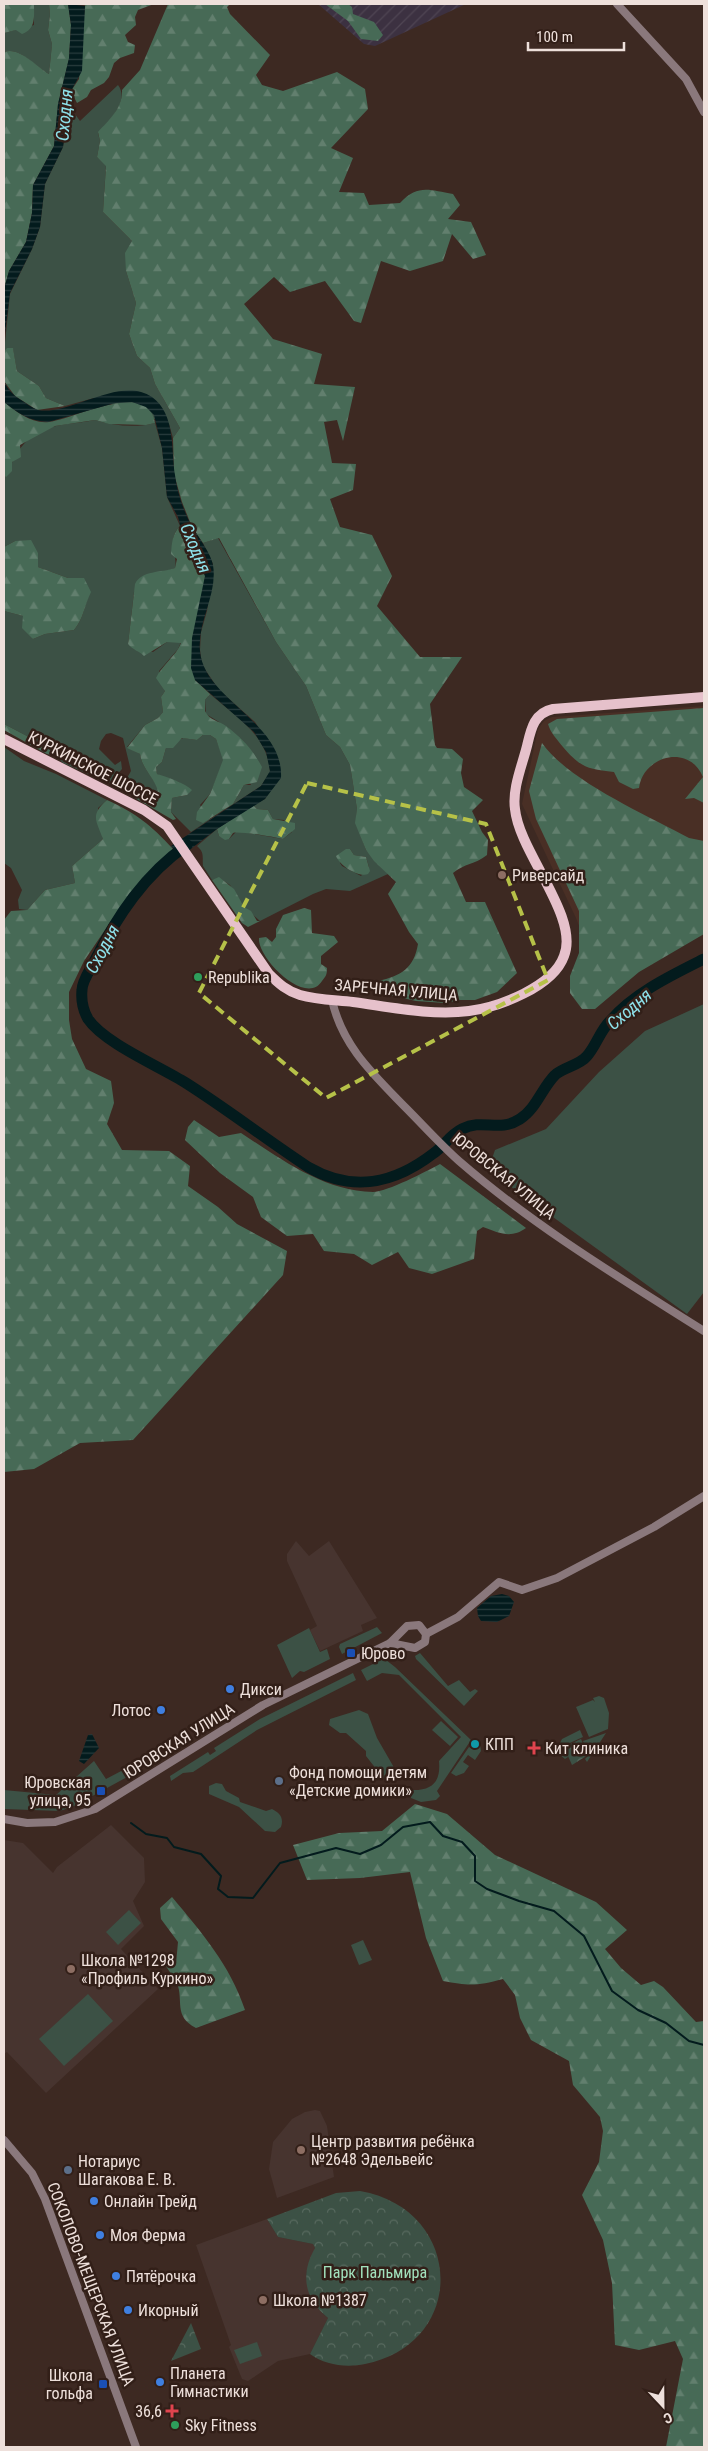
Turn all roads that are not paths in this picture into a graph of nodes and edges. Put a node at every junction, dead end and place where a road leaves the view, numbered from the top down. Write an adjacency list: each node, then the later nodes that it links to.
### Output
1 (618, 4): 2 (street)
2 (704, 112)
3 (704, 697): 6 (main road, ЗАРЕЧНАЯ УЛИЦА)
4 (4, 739): 5 (main road, КУРКИНСКОЕ ШОССЕ)
5 (185, 851): 6 (main road, ЗАРЕЧНАЯ УЛИЦА)
6 (332, 1000): 7 (street, ЮРОВСКАЯ УЛИЦА)
7 (704, 1331)
8 (704, 1496): 10 (street)
9 (404, 1629): 10 (street); 11 (street, ЮРОВСКАЯ УЛИЦА); 12 (street)
10 (426, 1634): 12 (street)
11 (390, 1643): 12 (street); 13 (street, ЮРОВСКАЯ УЛИЦА)
12 (408, 1646)
13 (4, 1819)
14 (4, 2140): 15 (street, СОКОЛОВО-МЕЩЕРСКАЯ УЛИЦА)
15 (136, 2447)

